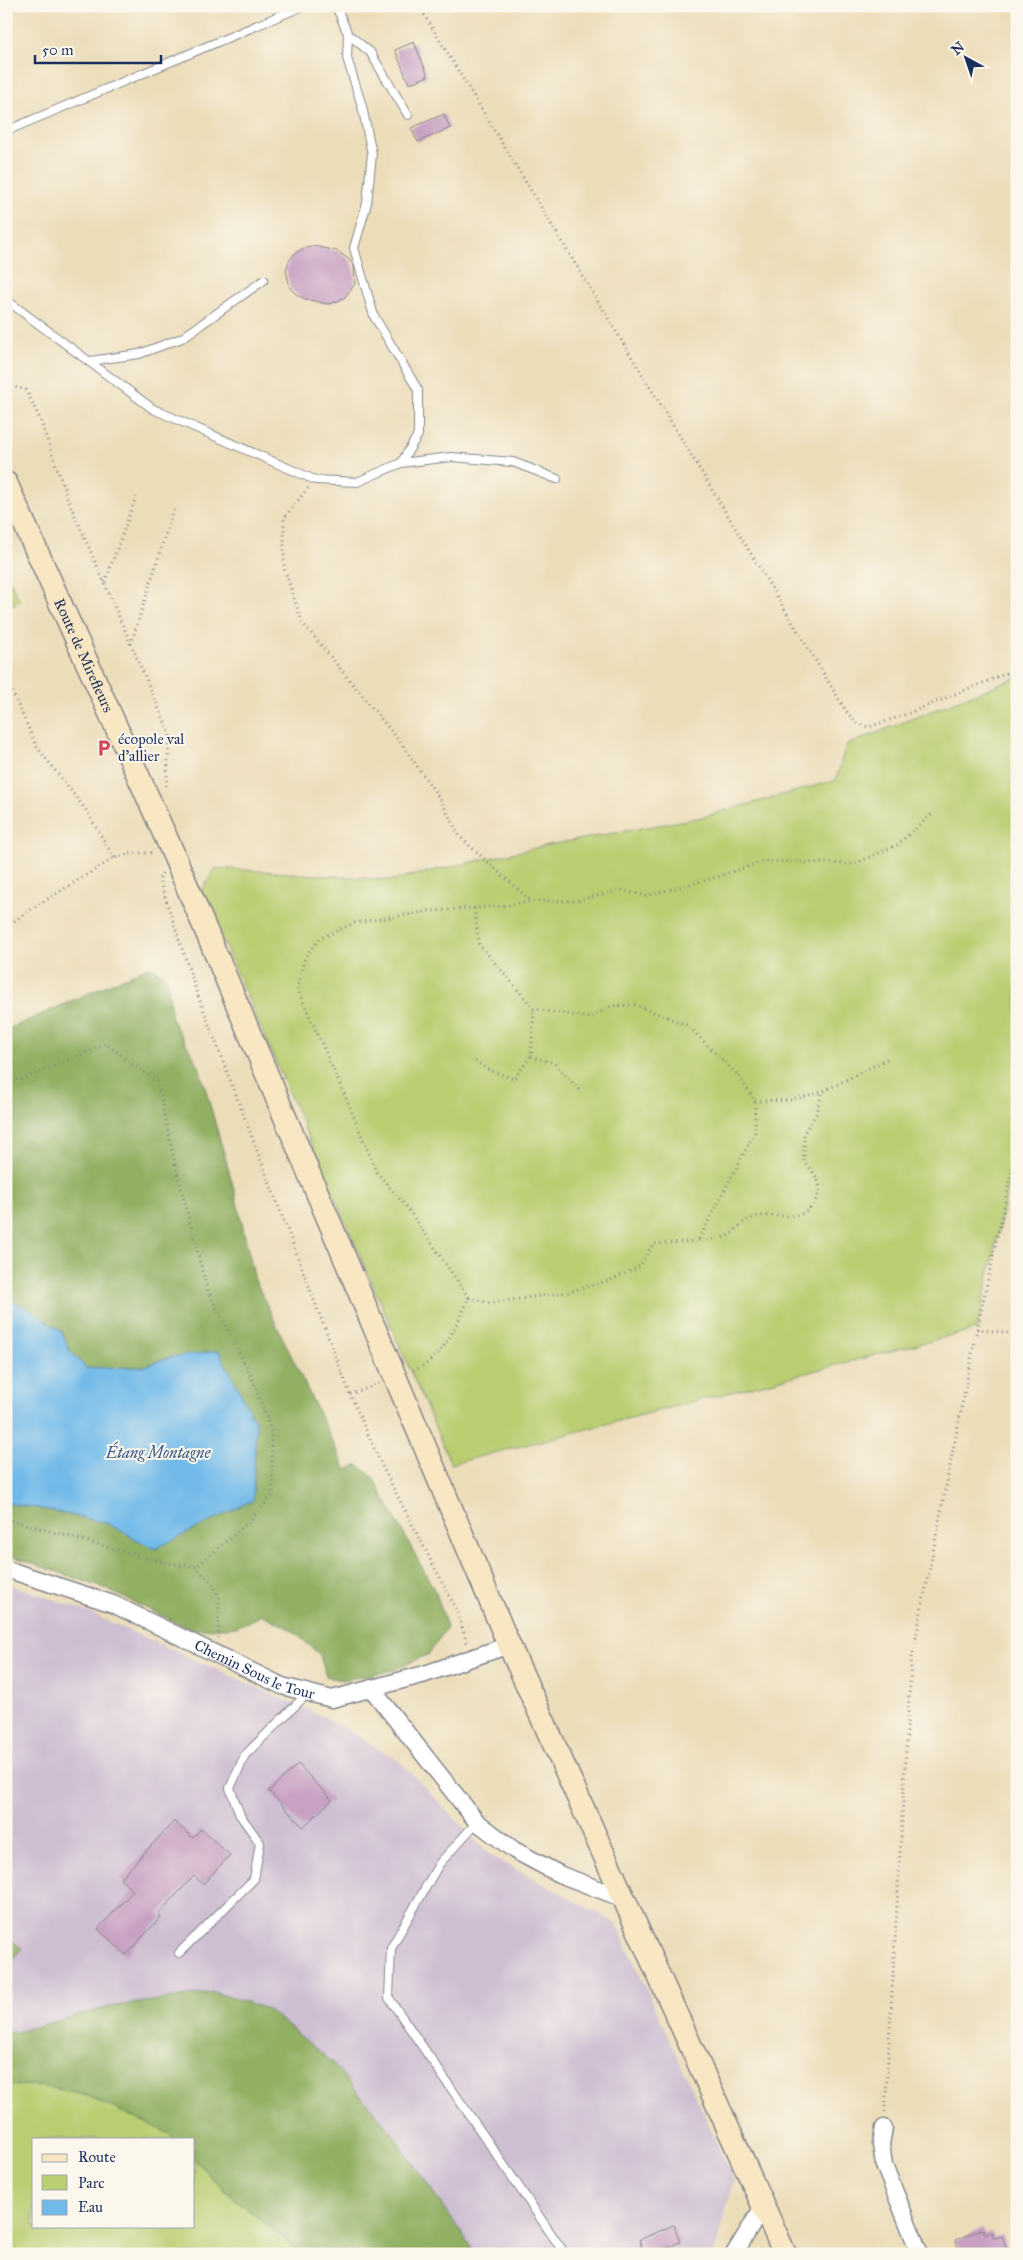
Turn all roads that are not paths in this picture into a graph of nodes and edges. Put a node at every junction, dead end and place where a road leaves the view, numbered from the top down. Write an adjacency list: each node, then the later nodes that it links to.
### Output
1 (303, 6): 5 (lane)
2 (336, 6): 3 (lane)
3 (348, 34): 4 (lane); 9 (lane)
4 (408, 115)
5 (6, 130)
6 (264, 280): 8 (lane)
7 (9, 302): 8 (lane)
8 (90, 361): 9 (lane)
9 (401, 463): 10 (lane)
10 (557, 479)
11 (6, 484): 13 (street, Route de Mirefleurs)
12 (6, 1569): 15 (street, Chemin Sous le Tour)
13 (509, 1645): 14 (street, Chemin Sous le Tour); 17 (street, Route de Mirefleurs)
14 (370, 1688): 15 (street, Chemin Sous le Tour); 16 (street)
15 (308, 1693): 18 (lane)
16 (477, 1822): 17 (street); 21 (lane)
17 (624, 1899): 20 (street, Route de Mirefleurs)
18 (179, 1953)
19 (884, 2128): 24 (street)
20 (763, 2207): 22 (street); 23 (street, Route de Mirefleurs)
21 (566, 2254)
22 (734, 2254)
23 (785, 2254)
24 (920, 2254)

